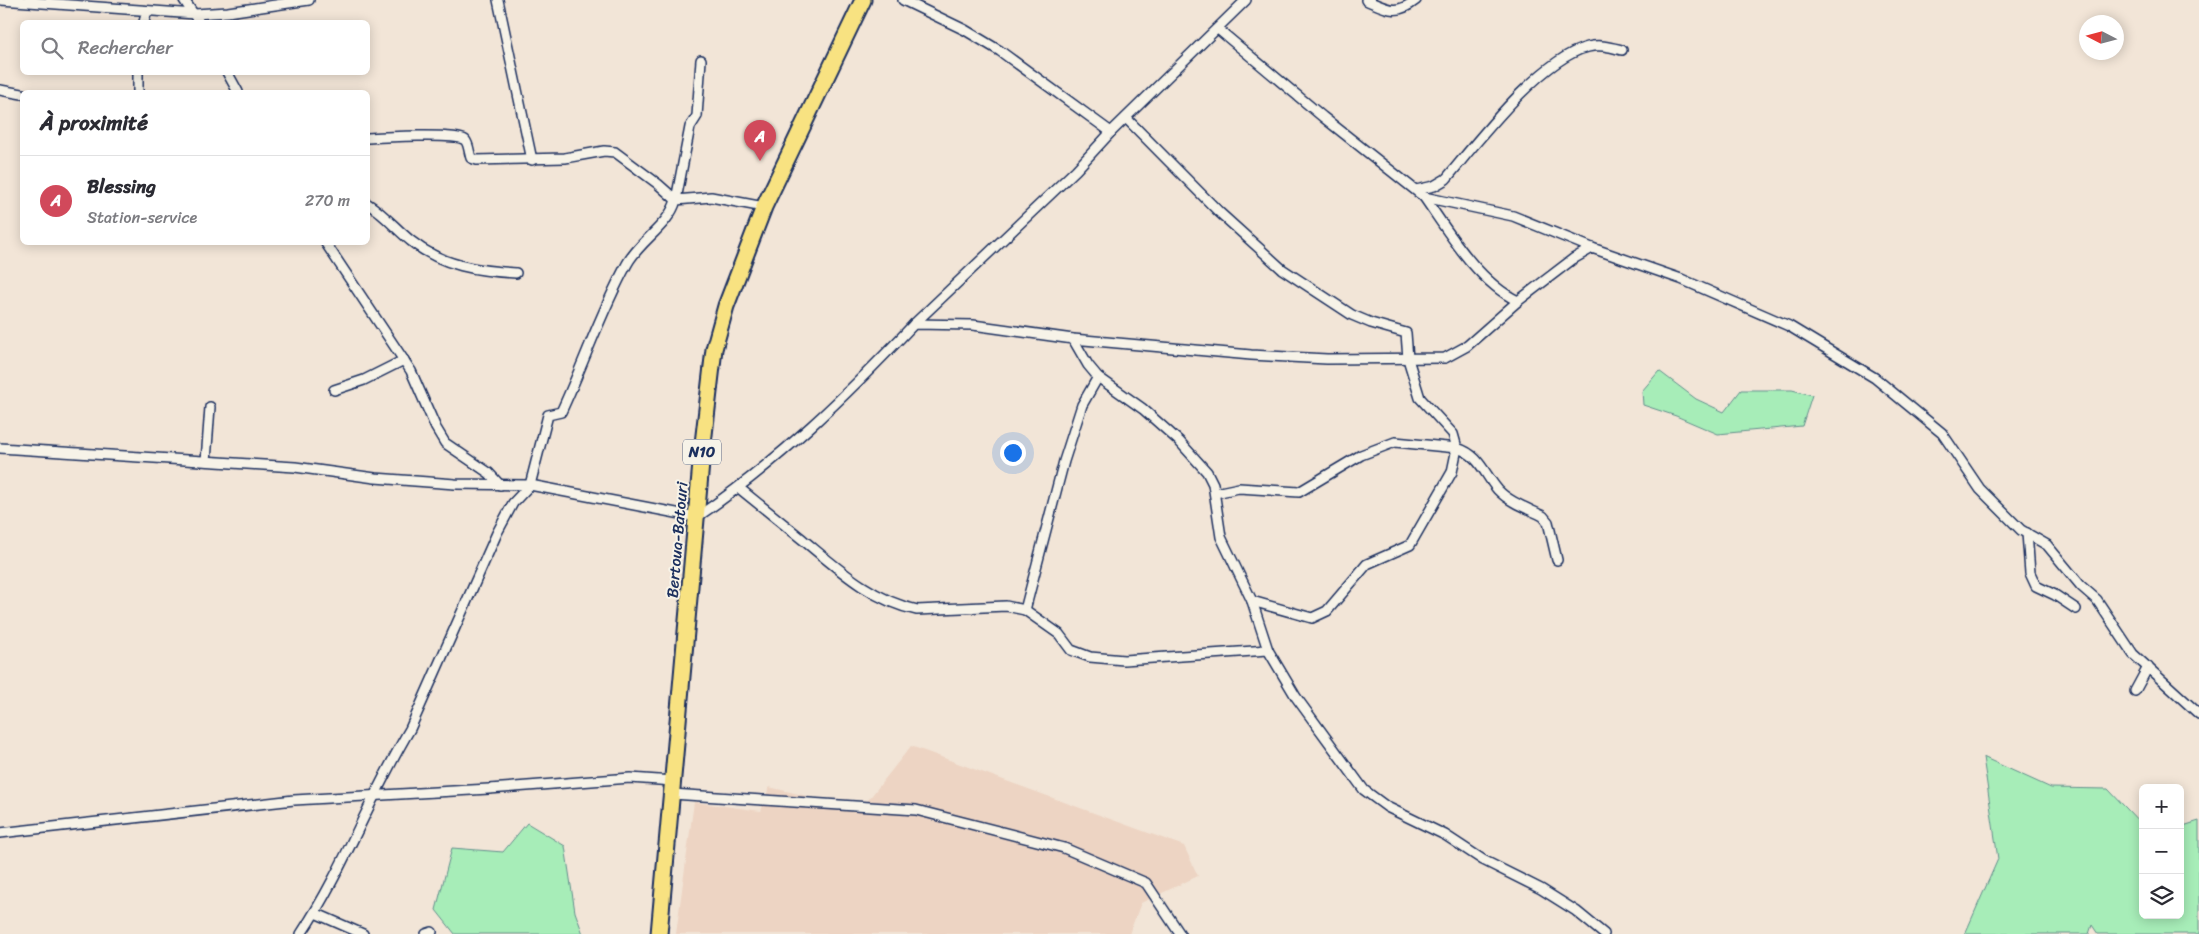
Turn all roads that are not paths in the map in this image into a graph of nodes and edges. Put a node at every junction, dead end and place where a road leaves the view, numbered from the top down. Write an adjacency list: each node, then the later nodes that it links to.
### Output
1 (1, 0): 10 (street)
2 (184, 0): 11 (street)
3 (309, 0): 11 (street)
4 (498, 0): 25 (street)
5 (863, 0): 30 (highway, Bertoua-Batouri / N10)
6 (903, 0): 23 (street)
7 (1246, 0): 13 (street)
8 (1366, 0): 9 (street)
9 (1416, 0)
10 (147, 11): 11 (street); 12 (street)
11 (197, 18)
12 (145, 20)
13 (1218, 28): 22 (street); 26 (street)
14 (1622, 50): 26 (street)
15 (701, 60): 28 (street)
16 (138, 75): 19 (street)
17 (229, 75): 20 (street)
18 (0, 90): 21 (street)
19 (138, 90)
20 (237, 90)
21 (20, 94)
22 (1126, 118): 23 (street); 37 (street)
23 (1111, 132): 35 (street)
24 (370, 138): 25 (street)
25 (532, 160): 28 (street)
26 (1416, 190): 27 (street)
27 (1424, 197): 32 (street); 34 (street)
28 (676, 200): 30 (street); 46 (street)
29 (370, 206): 33 (street)
30 (764, 207): 49 (highway, Bertoua-Batouri / N10)
31 (327, 245): 38 (street)
32 (1592, 248): 34 (street); 50 (street)
33 (516, 273)
34 (1518, 301): 37 (street)
35 (914, 324): 36 (street); 47 (street)
36 (1072, 339): 37 (street); 39 (street)
37 (1408, 359): 43 (street)
38 (404, 360): 40 (street); 45 (street)
39 (1098, 377): 48 (street); 54 (street)
40 (334, 390)
41 (210, 407): 44 (street)
42 (0, 448): 44 (street)
43 (1457, 448): 48 (street); 51 (street); 52 (street)
44 (206, 461): 45 (street)
45 (500, 485): 46 (street)
46 (530, 485): 49 (street); 60 (street)
47 (739, 488): 49 (street); 54 (street)
48 (1215, 493): 52 (street)
49 (697, 517): 59 (highway, Bertoua-Batouri / N10)
50 (2026, 534): 53 (street); 56 (street)
51 (1557, 560)
52 (1252, 602): 55 (street)
53 (2076, 609)
54 (1025, 610): 55 (street)
55 (1268, 650): 67 (street)
56 (2148, 667): 57 (street); 58 (street)
57 (2135, 691)
58 (2199, 714)
59 (673, 787): 60 (street); 65 (highway, Bertoua-Batouri / N10); 66 (street)
60 (374, 795): 61 (street); 62 (street)
61 (0, 833)
62 (315, 913): 63 (street); 64 (street)
63 (301, 934)
64 (363, 934)
65 (659, 934)
66 (1180, 934)
67 (1604, 934)

